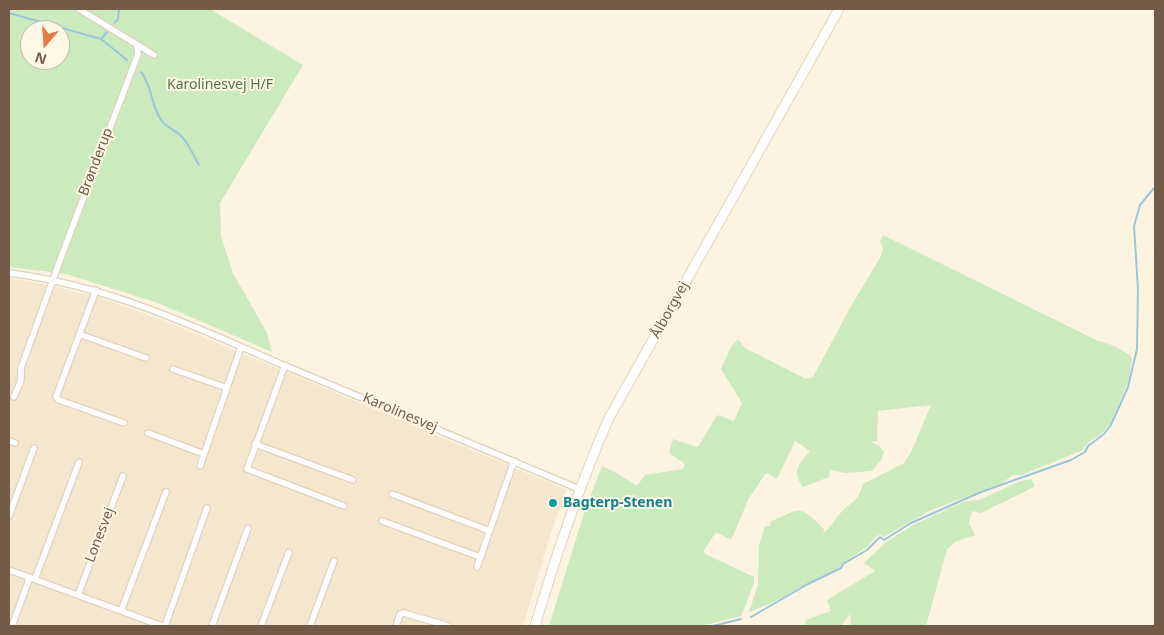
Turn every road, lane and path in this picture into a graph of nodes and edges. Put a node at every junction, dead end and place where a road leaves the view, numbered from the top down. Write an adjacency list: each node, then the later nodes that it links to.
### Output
1 (79, 9): 3 (street)
2 (839, 9): 25 (main road, Ålborgvej)
3 (137, 45): 4 (street); 6 (street, Brønderup)
4 (154, 55)
5 (9, 273): 6 (street, Karolinesvej)
6 (52, 280): 7 (street, Karolinesvej); 14 (street)
7 (96, 290): 8 (street); 9 (street, Karolinesvej)
8 (79, 334): 10 (street); 15 (street)
9 (241, 347): 11 (street, Karolinesvej); 13 (street)
10 (146, 358)
11 (285, 365): 17 (street); 20 (street, Karolinesvej)
12 (172, 368): 13 (street)
13 (227, 388): 19 (street)
14 (14, 397)
15 (124, 423)
16 (148, 433): 19 (street)
17 (255, 444): 24 (street); 28 (street)
18 (34, 448): 30 (street)
19 (204, 454): 22 (street)
20 (514, 461): 25 (street, Karolinesvej); 33 (street)
21 (79, 462): 39 (street)
22 (200, 466)
23 (123, 476): 40 (street, Lonesvej)
24 (354, 480)
25 (579, 488): 49 (main road, Ålborgvej)
26 (166, 492): 41 (street)
27 (392, 494): 33 (street)
28 (344, 506)
29 (208, 508): 43 (street)
30 (9, 516)
31 (382, 521): 35 (street)
32 (248, 528): 44 (street)
33 (490, 531): 35 (street)
34 (289, 552): 45 (street)
35 (480, 557): 37 (street)
36 (334, 561): 46 (street)
37 (477, 567)
38 (9, 570): 39 (street)
39 (32, 578): 40 (street); 42 (street)
40 (78, 595): 41 (street)
41 (121, 611): 43 (street)
42 (12, 626)
43 (163, 626)
44 (212, 626)
45 (261, 626)
46 (310, 626)
47 (396, 626): 48 (street)
48 (448, 626)
49 (535, 626)

